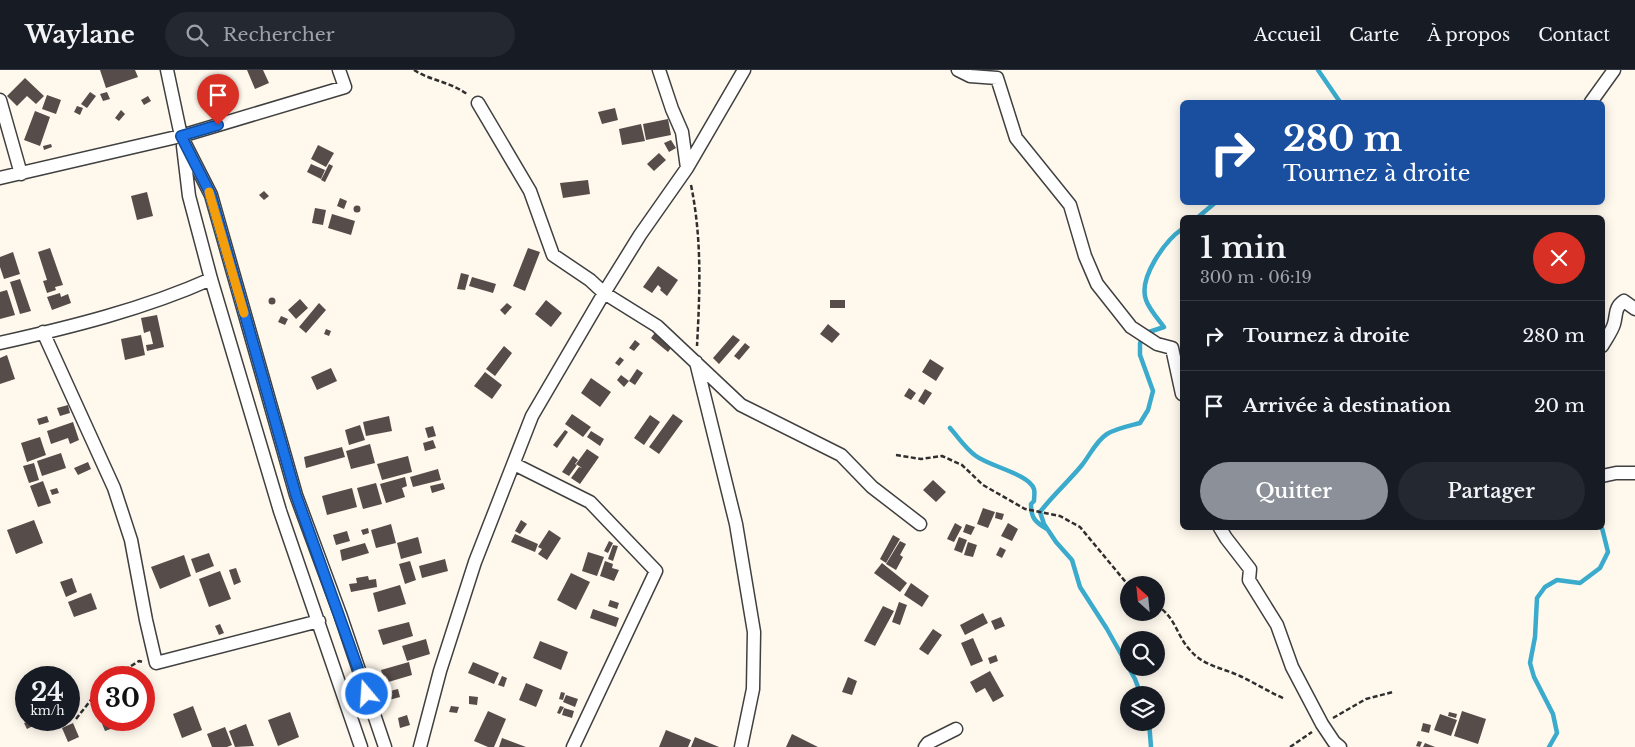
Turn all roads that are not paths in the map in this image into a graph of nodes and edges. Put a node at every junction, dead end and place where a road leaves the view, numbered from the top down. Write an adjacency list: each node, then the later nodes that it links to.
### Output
1 (167, 70): 10 (street)
2 (339, 70): 10 (street)
3 (659, 70): 11 (street)
4 (744, 70): 11 (street)
5 (958, 70): 20 (street)
6 (1614, 70): 8 (street)
7 (0, 100): 12 (street)
8 (1592, 100)
9 (478, 103): 15 (street)
10 (181, 136): 12 (street); 14 (street); 31 (street)
11 (687, 168): 15 (street)
12 (21, 174): 13 (street)
13 (0, 178)
14 (211, 278): 17 (street); 28 (street)
15 (604, 294): 21 (street); 23 (street)
16 (1635, 309): 18 (street)
17 (43, 332): 19 (street); 28 (street)
18 (1605, 340)
19 (0, 342)
20 (1177, 348): 22 (street)
21 (696, 362): 26 (street); 34 (street)
22 (1180, 376)
23 (514, 464): 32 (street); 33 (street)
24 (1635, 473): 25 (street)
25 (1605, 475)
26 (920, 524)
27 (1221, 530): 36 (street)
28 (319, 621): 30 (street)
29 (956, 729): 35 (street)
30 (362, 747)
31 (385, 747)
32 (420, 747)
33 (574, 747)
34 (741, 747)
35 (926, 747)
36 (1340, 747)

